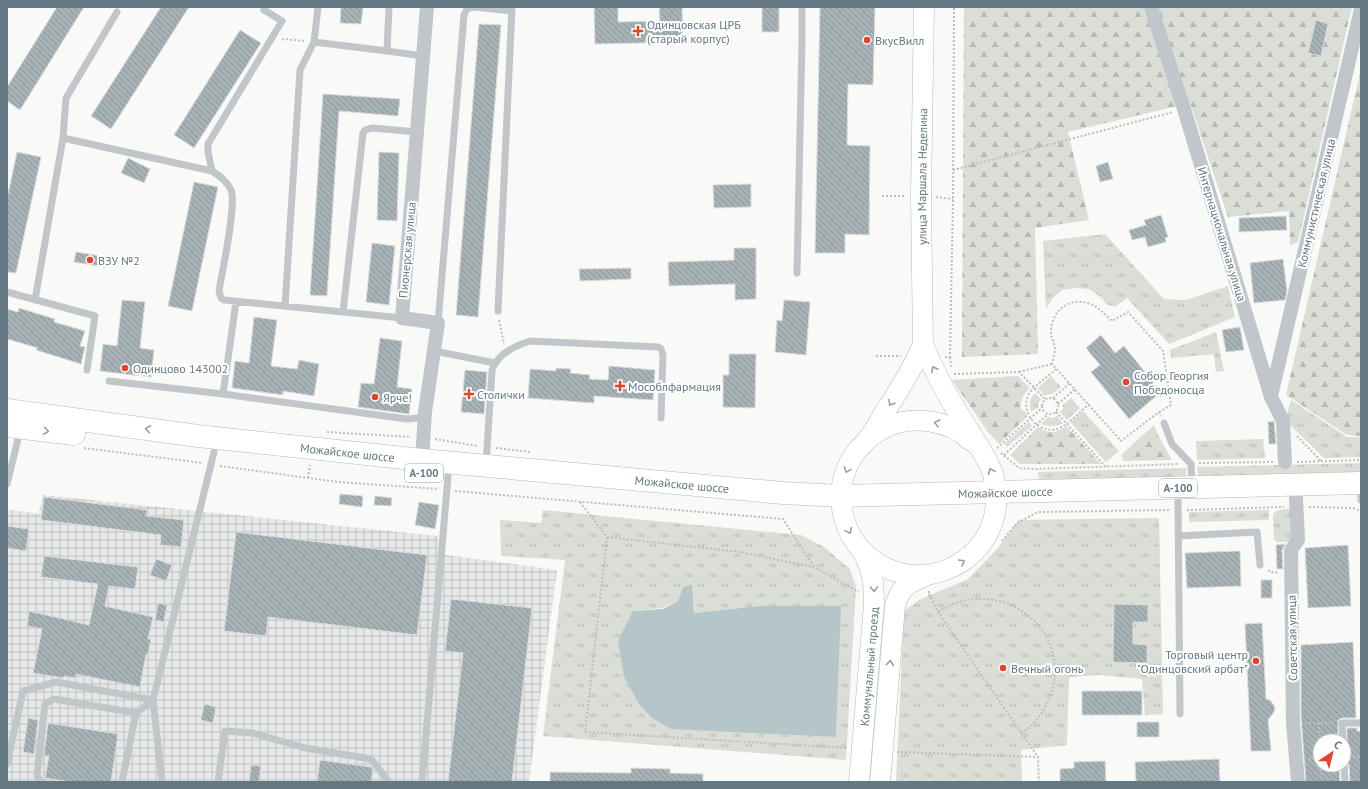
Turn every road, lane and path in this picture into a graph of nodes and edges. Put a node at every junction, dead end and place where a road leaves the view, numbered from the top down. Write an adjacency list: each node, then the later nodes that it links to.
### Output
1 (318, 7): 12 (lane)
2 (389, 7): 13 (lane)
3 (427, 7): 14 (street, Пионерская улица)
4 (802, 7): 20 (lane)
5 (924, 7): 31 (main road, улица Маршала Неделина)
6 (954, 7): 18 (path)
7 (1151, 7): 15 (street, Интернациональная улица)
8 (512, 9): 25 (lane); 28 (lane)
9 (1361, 9): 44 (street, Коммунистическая улица)
10 (264, 10): 19 (lane)
11 (117, 12): 17 (lane)
12 (314, 42): 13 (lane); 24 (lane)
13 (387, 51): 14 (lane)
14 (423, 56): 16 (street, Пионерская улица)
15 (1184, 109): 18 (path); 44 (street, Интернациональная улица)
16 (417, 132): 26 (lane); 27 (street, Пионерская улица)
17 (63, 138): 19 (lane); 22 (lane)
18 (953, 170): 31 (path)
19 (212, 171): 23 (lane)
20 (797, 273)
21 (7, 292): 22 (lane)
22 (35, 300): 36 (lane)
23 (236, 302): 24 (lane); 43 (lane)
24 (285, 306): 26 (lane)
25 (498, 311): 30 (path)
26 (343, 312): 27 (lane)
27 (402, 318): 28 (street)
28 (438, 323): 29 (street)
29 (434, 351): 33 (lane); 50 (street)
30 (505, 353): 33 (lane); 54 (lane)
31 (923, 353): 32 (path); 61 (main road, one-way to 61); 63 (main road, one-way to 31)
32 (876, 356)
33 (494, 363): 71 (lane)
34 (1052, 364): 35 (path); 37 (path); 52 (path)
35 (1057, 369): 40 (path); 41 (path)
36 (88, 370)
37 (1019, 372): 38 (path); 41 (path)
38 (952, 374)
39 (109, 381): 43 (lane)
40 (1070, 383): 42 (path); 45 (path)
41 (1035, 388): 46 (path); 55 (path)
42 (1075, 389): 47 (path); 48 (path)
43 (223, 394): 50 (lane)
44 (1271, 397): 57 (street, Интернациональная улица)
45 (1053, 398): 46 (path); 47 (path)
46 (1045, 399): 49 (path)
47 (1058, 404): 51 (path)
48 (1089, 404): 52 (path); 58 (path)
49 (1042, 408): 53 (path); 55 (path)
50 (425, 412): 66 (street)
51 (1056, 412): 53 (path); 58 (path)
52 (1159, 412): 59 (path)
53 (1048, 414): 60 (path)
54 (661, 418)
55 (1031, 418): 60 (path); 64 (path)
56 (11, 421): 65 (main road, Можайское шоссе / А-100, one-way to 65); 66 (main road, Можайское шоссе / А-100, one-way to 56); 75 (lane)
57 (1283, 421): 67 (path); 69 (street, Интернациональная улица)
58 (1066, 423): 60 (path); 72 (path)
59 (1164, 423): 70 (lane)
60 (1037, 424): 64 (path)
61 (869, 438): 63 (main road, one-way to 61); 81 (main road, one-way to 81)
62 (80, 447): 65 (path)
63 (981, 451): 77 (main road, one-way to 63)
64 (1004, 456): 72 (path)
65 (212, 458): 73 (main road, Можайское шоссе / А-100); 73 (path); 94 (lane)
66 (422, 460): 71 (main road, Можайское шоссе / А-100)
67 (1321, 460): 68 (path); 69 (path)
68 (1361, 460)
69 (1285, 462): 70 (path)
70 (1191, 464): 72 (path); 78 (lane)
71 (486, 466): 81 (main road, Можайское шоссе / А-100)
72 (1106, 467)
73 (448, 483): 80 (path); 81 (main road, Можайское шоссе / А-100); 117 (lane)
74 (1361, 483): 78 (main road, Можайское шоссе / А-100)
75 (7, 484)
76 (1361, 496): 79 (lane); 82 (main road, Можайское шоссе / А-100)
77 (996, 499): 78 (main road, Можайское шоссе / А-100); 81 (main road, Можайское шоссе / А-100); 91 (main road, one-way to 77)
78 (1183, 499): 82 (main road, Можайское шоссе / А-100); 82 (path); 84 (lane); 86 (path)
79 (1361, 500)
80 (580, 502): 85 (path); 89 (path)
81 (842, 502): 87 (main road, one-way to 87)
82 (1297, 502): 83 (path); 99 (street, Советская улица)
83 (1361, 511)
84 (1178, 536): 88 (lane); 98 (lane)
85 (607, 537): 89 (path); 106 (path)
86 (999, 545)
87 (863, 552): 91 (main road); 95 (main road, Коммунальный проезд, one-way to 95)
88 (1260, 565): 90 (path)
89 (814, 567): 92 (path)
90 (1282, 573)
91 (930, 583): 93 (path); 96 (main road, Коммунальный проезд, one-way to 91)
92 (859, 598)
93 (938, 612): 105 (path); 105 (path)
94 (153, 700): 97 (lane); 109 (lane); 114 (lane)
95 (866, 700): 96 (street); 110 (main road, Коммунальный проезд)
96 (887, 702): 107 (main road, Коммунальный проезд); 111 (street)
97 (136, 713): 112 (lane); 113 (lane)
98 (1180, 714)
99 (1293, 723): 100 (path); 119 (street, Советская улица)
100 (1319, 723): 101 (path); 103 (path)
101 (1342, 723): 102 (lane); 104 (lane)
102 (1361, 723)
103 (1320, 733)
104 (1343, 733)
105 (1021, 734): 108 (path)
106 (849, 748)
107 (890, 748): 108 (path); 111 (main road, Коммунальный проезд)
108 (1038, 757): 118 (path)
109 (7, 764)
110 (858, 778): 111 (street)
111 (883, 779)
112 (42, 782)
113 (122, 782)
114 (162, 782)
115 (218, 782): 116 (lane)
116 (389, 782)
117 (422, 782)
118 (1039, 782)
119 (1298, 782)

